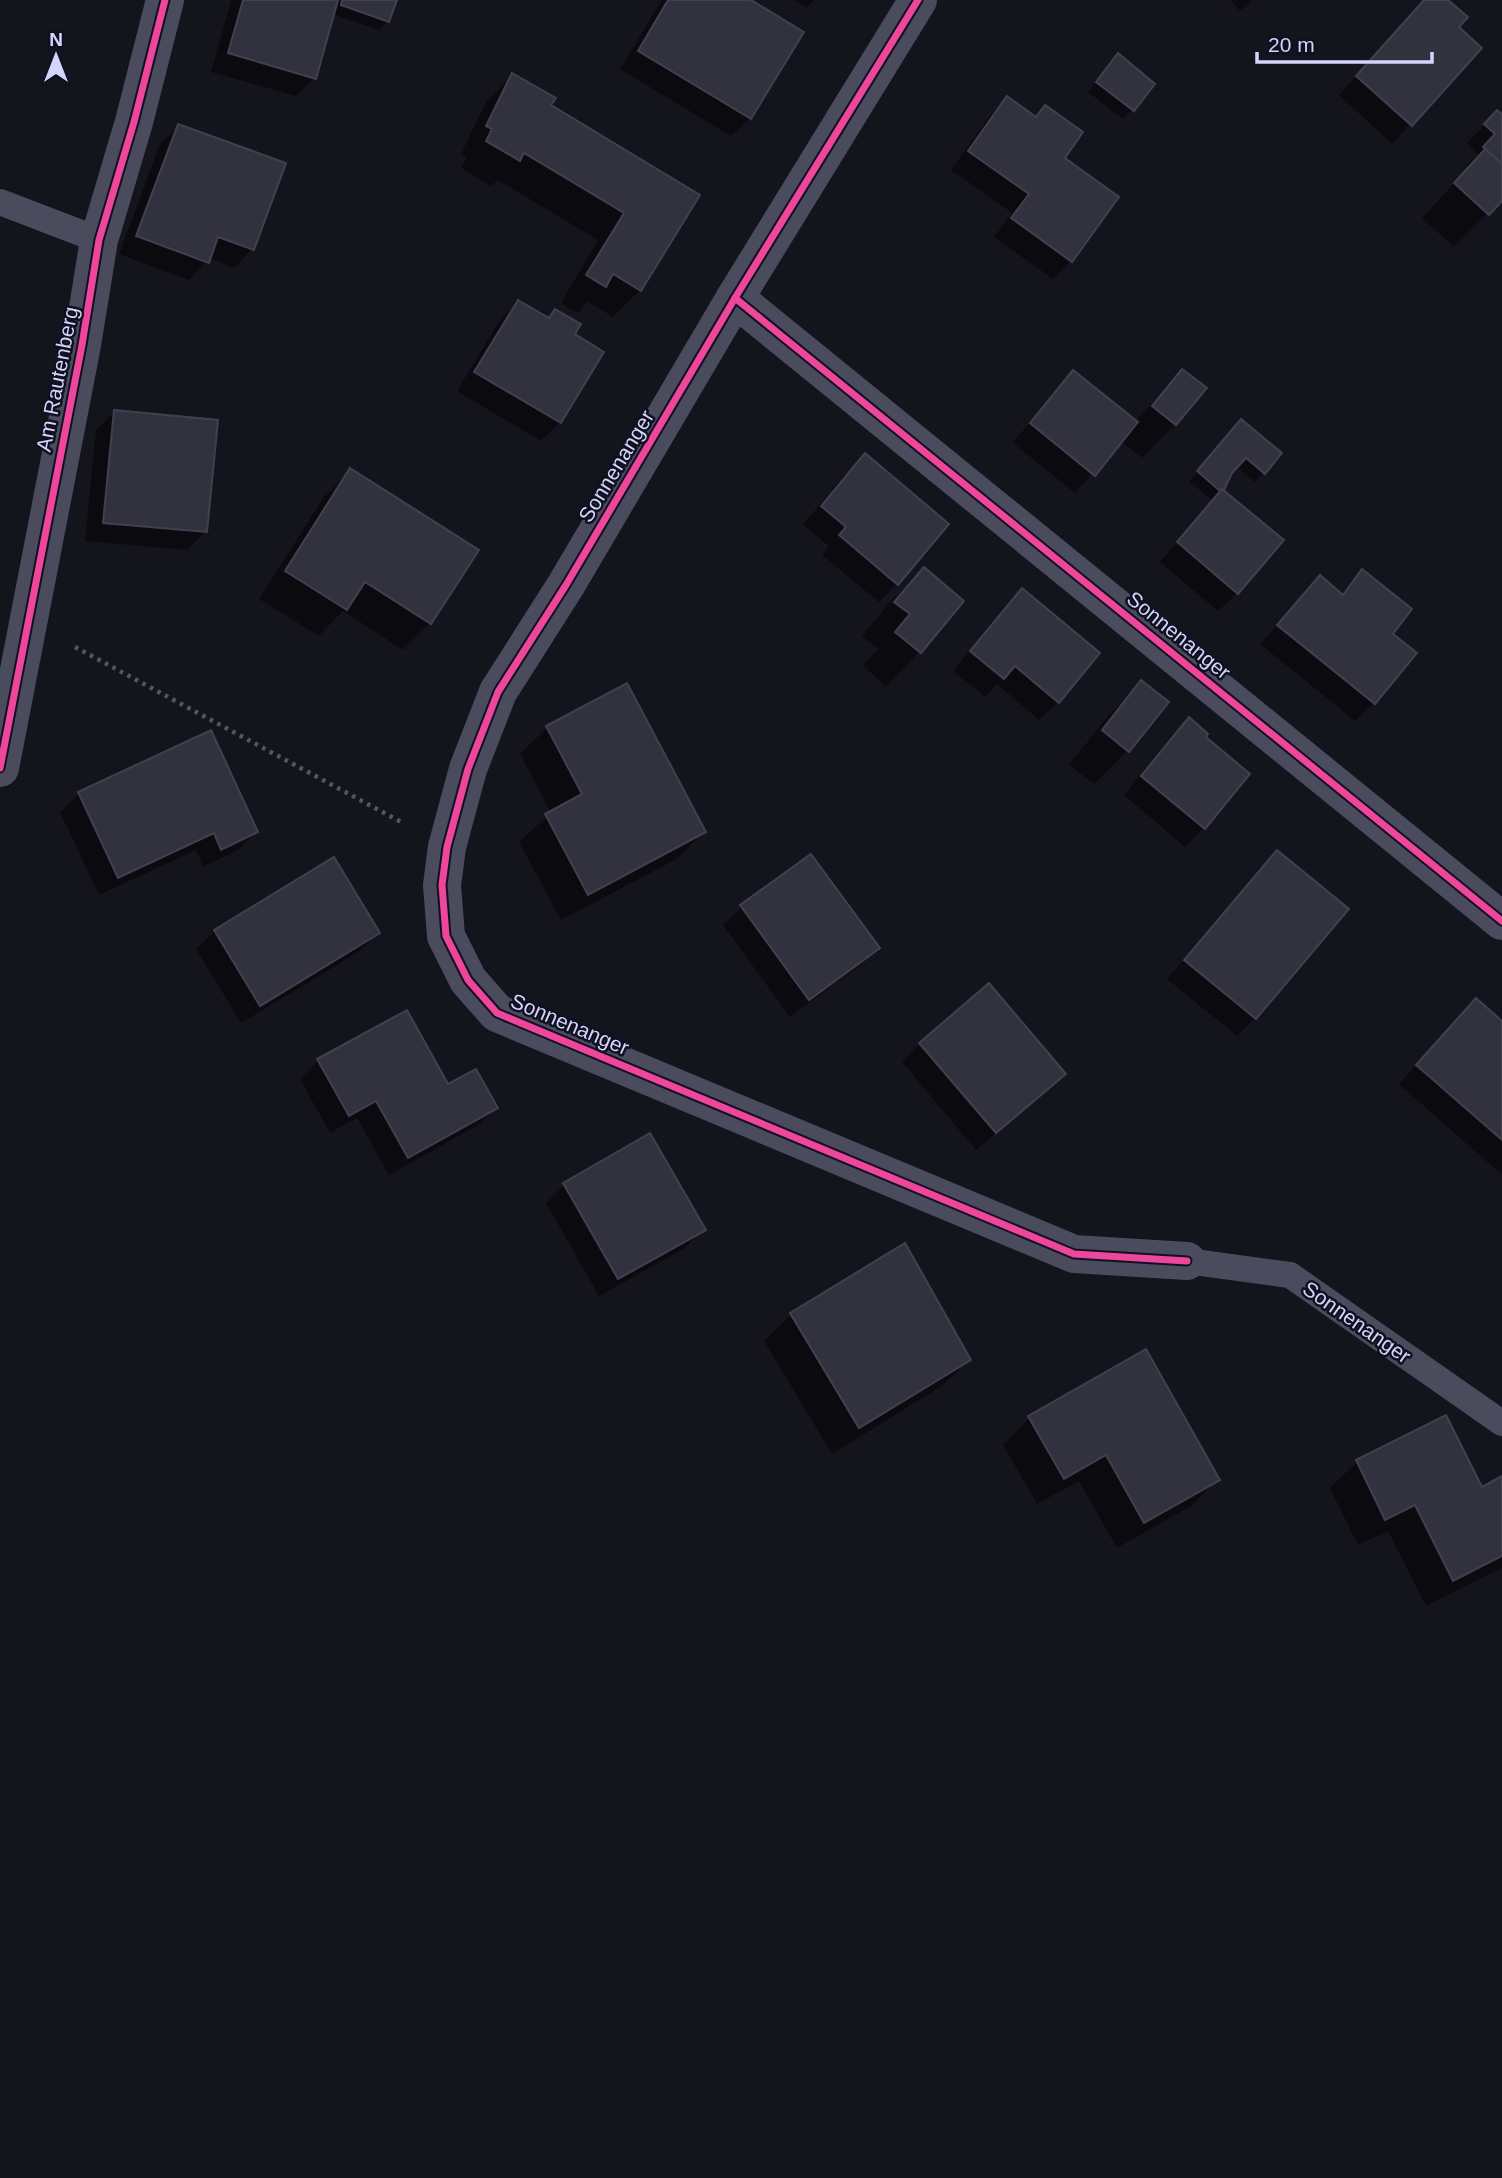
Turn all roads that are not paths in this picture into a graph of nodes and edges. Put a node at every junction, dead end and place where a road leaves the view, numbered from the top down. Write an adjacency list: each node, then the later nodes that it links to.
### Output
1 (165, 0): 4 (street, Am Rautenberg)
2 (918, 0): 5 (street, Sonnenanger)
3 (0, 202): 4 (lane)
4 (99, 240): 6 (street, Am Rautenberg)
5 (735, 298): 7 (street, Sonnenanger); 8 (street, Sonnenanger)
6 (0, 768)
7 (1502, 921)
8 (1187, 1261): 9 (lane, Sonnenanger)
9 (1502, 1423)

